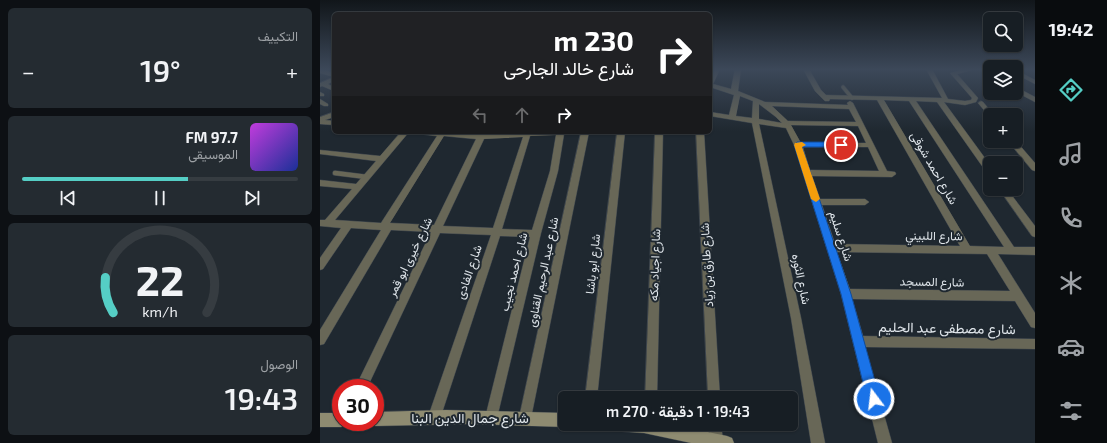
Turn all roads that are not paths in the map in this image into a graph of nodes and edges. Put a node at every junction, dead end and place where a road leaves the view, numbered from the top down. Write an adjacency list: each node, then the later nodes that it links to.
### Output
1 (726, 90): 7 (street, شارع سليم)
2 (736, 90): 7 (street)
3 (818, 90): 9 (street)
4 (845, 90): 11 (lane)
5 (940, 90): 15 (street)
6 (968, 90): 15 (street)
7 (736, 93): 16 (street, شارع سليم); 24 (street)
8 (1023, 93): 14 (street)
9 (825, 96): 11 (street); 19 (street)
10 (321, 97): 18 (street)
11 (850, 98): 12 (street); 20 (street)
12 (880, 99): 13 (street); 63 (street, شارع احمد شوقى)
13 (912, 100): 15 (street); 65 (street)
14 (1035, 100)
15 (942, 101): 45 (street)
16 (760, 102): 19 (street); 26 (street, شارع الثوره); 28 (street, شارع سليم)
17 (981, 103): 21 (street)
18 (326, 106)
19 (830, 106): 20 (street)
20 (852, 107): 29 (street)
21 (985, 108)
22 (712, 114): 24 (street)
23 (332, 115): 25 (street)
24 (732, 118): 26 (street)
25 (320, 121): 27 (street)
26 (755, 121): 28 (street); 88 (street, شارع الثوره)
27 (332, 124)
28 (787, 124): 29 (street); 40 (street, شارع سليم)
29 (860, 124): 41 (street)
30 (403, 134): 44 (street)
31 (442, 134): 32 (street); 57 (street)
32 (462, 134): 39 (street)
33 (521, 134): 39 (street); 59 (street, شارع الفادى)
34 (560, 134): 61 (street, شارع احمد نجيب)
35 (586, 134): 80 (street, شارع عبد الرحيم القناوى)
36 (621, 134): 75 (street, شارع ابو باشا)
37 (659, 134): 76 (street, شارع اجياد مكه)
38 (700, 134): 77 (street, شارع طارق بن زياد)
39 (488, 135): 58 (street, شارع خيرى ابو قمر)
40 (797, 145): 41 (street); 48 (street, شارع سليم)
41 (870, 145): 48 (street)
42 (1018, 148): 46 (street)
43 (320, 152): 44 (street)
44 (382, 159): 49 (street)
45 (983, 160)
46 (1035, 168)
47 (335, 173): 49 (lane)
48 (807, 173): 53 (street, شارع سليم)
49 (367, 177): 51 (street)
50 (320, 183): 51 (street)
51 (359, 187): 55 (street)
52 (1008, 196): 60 (street)
53 (817, 202): 54 (street); 62 (street, شارع سليم)
54 (865, 202)
55 (324, 224): 56 (street)
56 (348, 225): 57 (street); 67 (street)
57 (385, 227): 58 (street); 71 (street)
58 (438, 230): 59 (street); 74 (street, شارع خيرى ابو قمر)
59 (496, 233): 61 (street); 78 (street, شارع الفادى)
60 (1035, 233)
61 (536, 234): 79 (street, شارع احمد نجيب)
62 (832, 248): 63 (street, شارع اللبيني); 68 (street, شارع سليم)
63 (967, 250): 64 (street, شارع اللبيني)
64 (990, 250): 65 (street, شارع اللبيني); 69 (street)
65 (1011, 250): 66 (street, شارع اللبيني)
66 (1035, 251)
67 (320, 266)
68 (846, 294): 69 (street, شارع المسجد); 72 (street, شارع سليم)
69 (1018, 296): 70 (street)
70 (1035, 323)
71 (320, 340)
72 (858, 341): 73 (street, شارع مصطفى عبد الحليم); 89 (street, شارع سليم)
73 (1035, 344)
74 (365, 379)
75 (592, 391)
76 (651, 391)
77 (714, 391)
78 (434, 417): 79 (main road, شارع جمال الدين البنا); 81 (main road, شارع جمال الدين البنا)
79 (491, 418): 80 (main road, شارع جمال الدين البنا)
80 (525, 418): 84 (main road, شارع جمال الدين البنا)
81 (384, 419)
82 (320, 420): 83 (main road)
83 (332, 420)
84 (558, 420)
85 (672, 431): 87 (main road)
86 (717, 431): 87 (street)
87 (721, 442)
88 (818, 443)
89 (885, 443)

